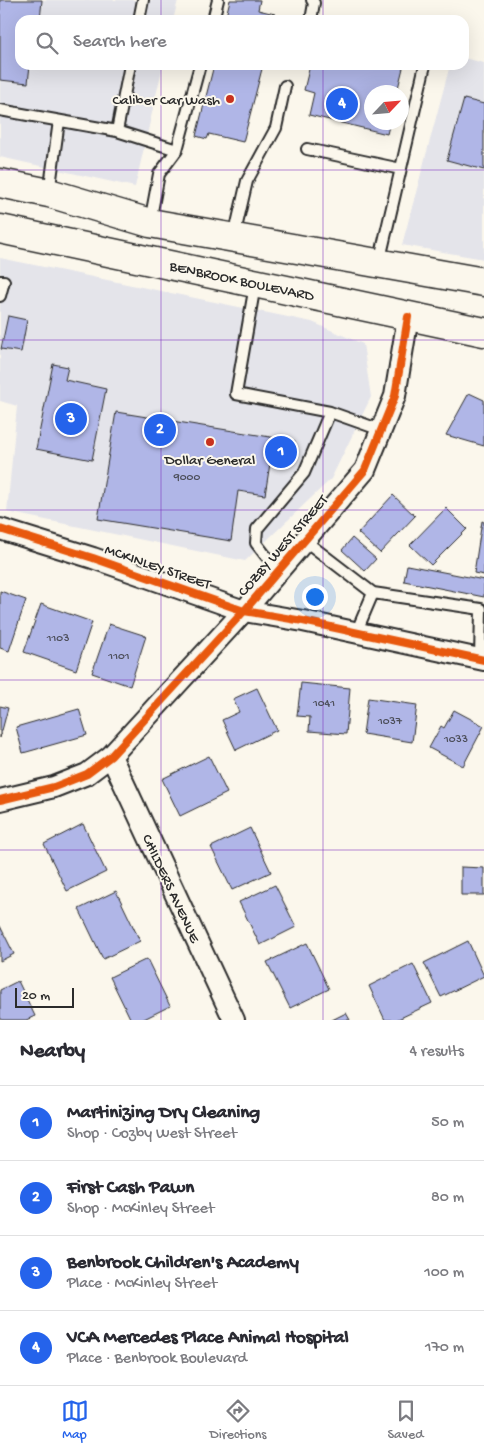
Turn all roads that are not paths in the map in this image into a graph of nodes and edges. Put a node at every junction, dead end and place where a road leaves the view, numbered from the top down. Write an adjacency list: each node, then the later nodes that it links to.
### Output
1 (143, 0): 4 (lane)
2 (218, 0): 5 (lane)
3 (312, 0): 6 (lane)
4 (140, 15)
5 (214, 15)
6 (313, 15)
7 (129, 70): 13 (lane)
8 (199, 70): 15 (lane)
9 (424, 70): 16 (lane)
10 (285, 86): 21 (lane)
11 (0, 110): 12 (lane)
12 (59, 121): 13 (lane); 18 (lane)
13 (118, 132): 15 (lane)
14 (307, 149): 16 (lane)
15 (177, 150): 19 (lane)
16 (401, 170): 22 (lane)
17 (0, 183): 18 (highway)
18 (48, 194): 19 (highway)
19 (150, 223): 21 (highway)
20 (0, 229): 25 (highway, BENBROOK BOULEVARD)
21 (234, 238): 22 (highway)
22 (379, 264): 24 (highway)
23 (0, 281): 26 (lane)
24 (484, 282)
25 (255, 283): 27 (highway, BENBROOK BOULEVARD); 29 (lane)
26 (0, 296)
27 (408, 317): 28 (highway, BENBROOK BOULEVARD); 30 (street, COZBY WEST STREET)
28 (484, 332)
29 (330, 412): 30 (lane); 33 (lane)
30 (381, 430): 32 (street, COZBY WEST STREET)
31 (0, 530): 35 (street, MCKINLEY STREET)
32 (304, 540): 33 (street, COZBY WEST STREET); 34 (lane)
33 (282, 567): 35 (street, COZBY WEST STREET)
34 (372, 593): 36 (lane); 37 (lane)
35 (244, 611): 36 (street, MCKINLEY STREET); 38 (street, COZBY WEST STREET)
36 (356, 633): 37 (street, MCKINLEY STREET)
37 (482, 659)
38 (111, 756): 39 (street, COZBY WEST STREET); 40 (street, CHILDERS AVENUE)
39 (0, 800)
40 (234, 1020)

